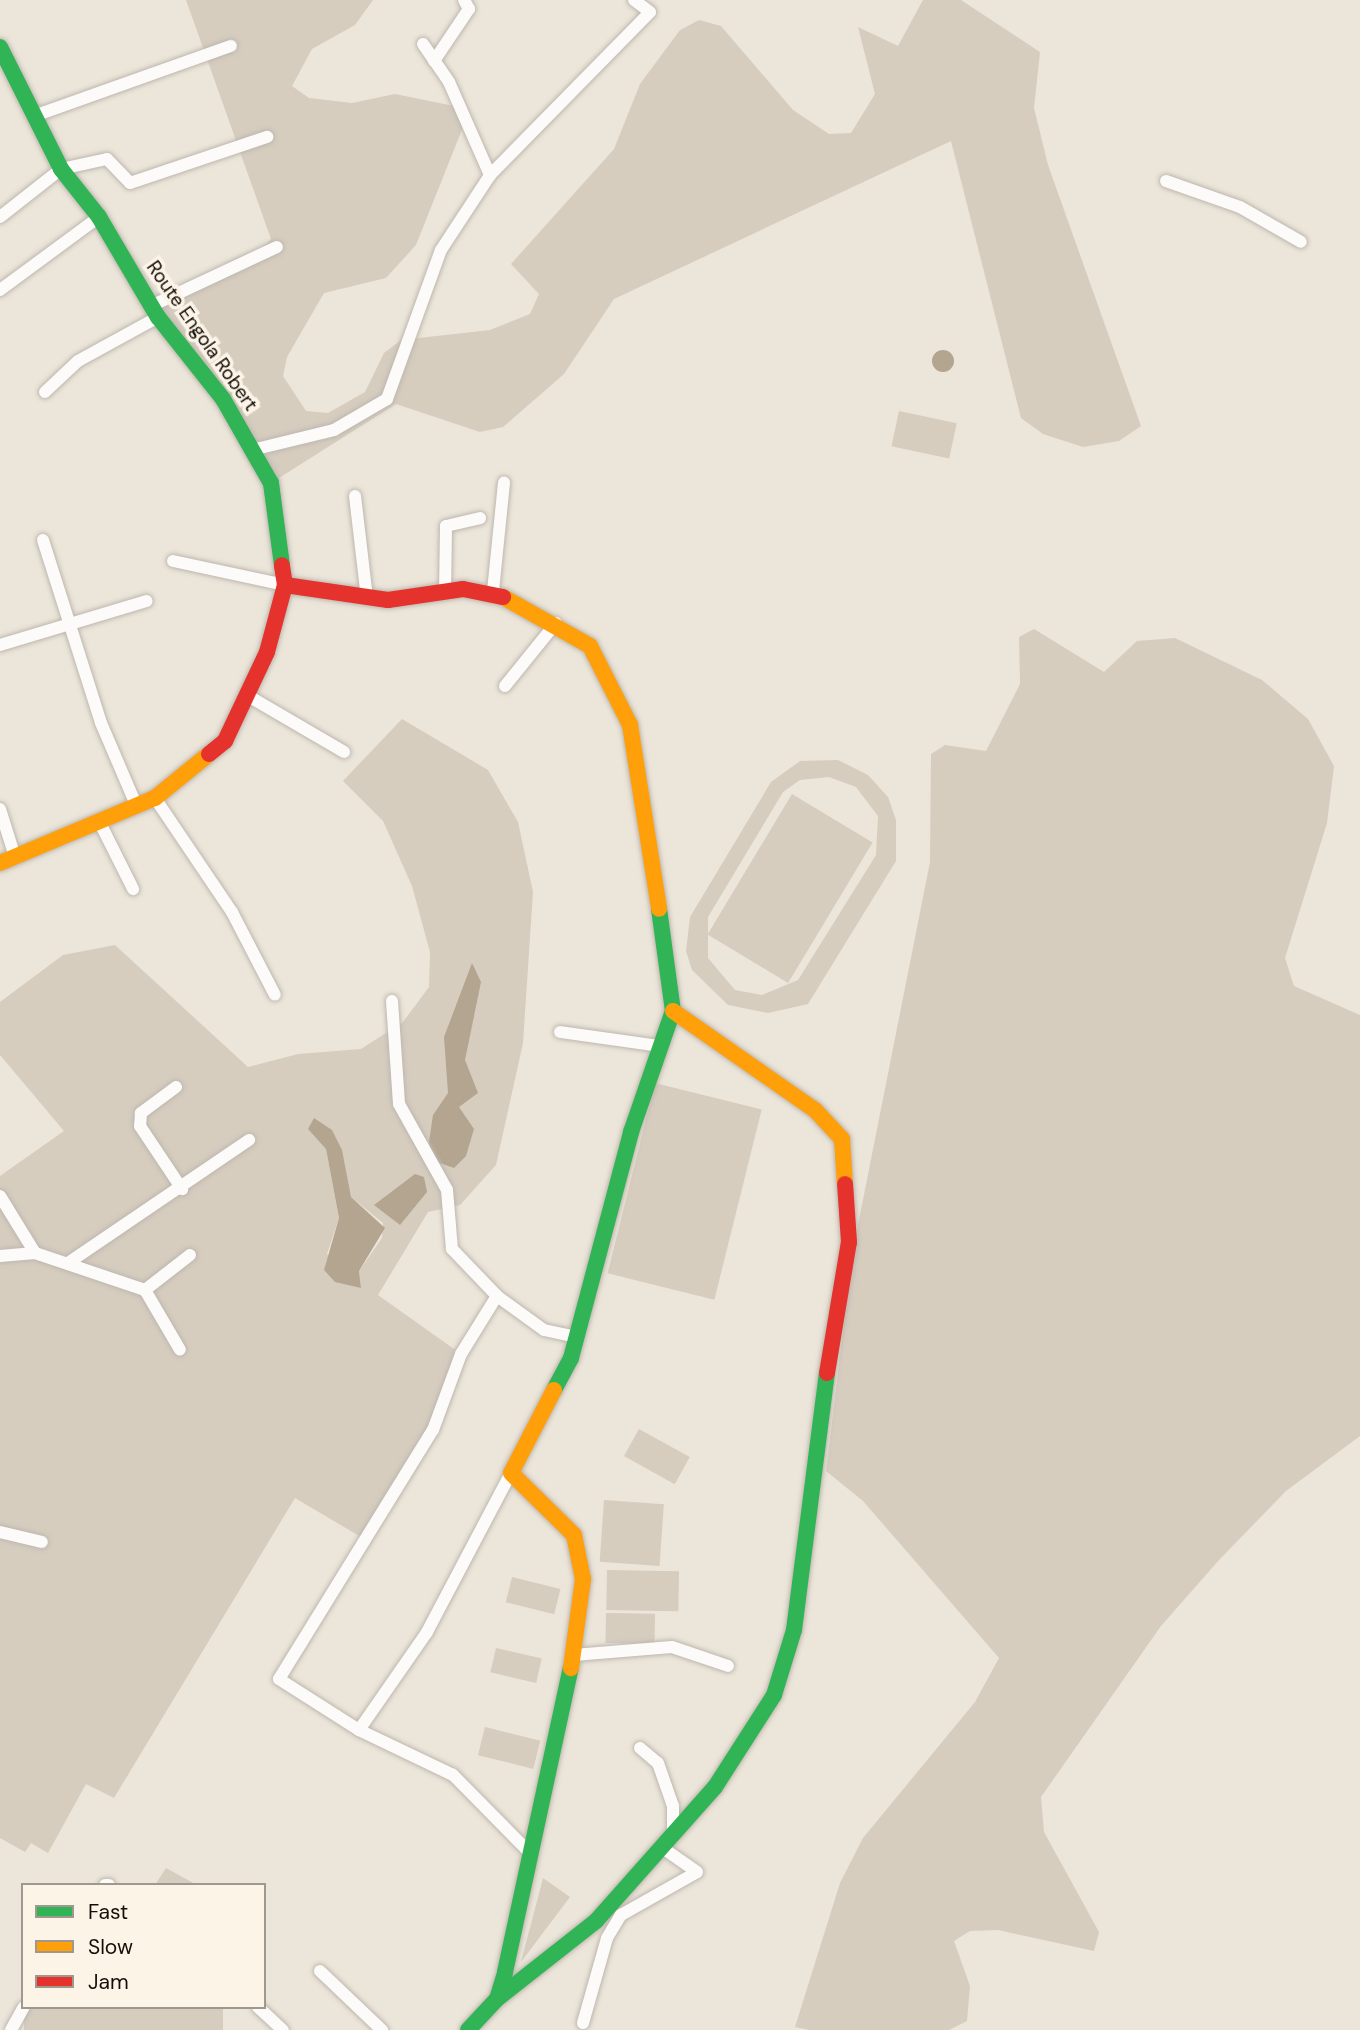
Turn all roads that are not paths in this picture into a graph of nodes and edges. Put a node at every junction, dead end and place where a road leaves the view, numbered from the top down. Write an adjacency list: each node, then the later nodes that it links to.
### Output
1 (464, 0): 6 (street)
2 (634, 0): 10 (street)
3 (423, 44): 6 (street)
4 (231, 46): 7 (street)
5 (1, 52): 7 (street, Route Engola Robert)
6 (434, 61): 10 (street)
7 (34, 116): 9 (street, Route Engola Robert)
8 (267, 138): 9 (street)
9 (61, 169): 12 (street); 13 (street, Route Engola Robert)
10 (490, 175): 19 (street)
11 (1166, 181): 14 (street)
12 (0, 217)
13 (99, 217): 16 (street); 17 (street, Route Engola Robert)
14 (1301, 242)
15 (277, 247): 17 (street)
16 (0, 290)
17 (155, 312): 18 (street); 19 (street, Route Engola Robert)
18 (45, 392)
19 (252, 450): 25 (street, Route Engola Robert)
20 (504, 483): 26 (street)
21 (355, 496): 28 (street)
22 (480, 518): 27 (street)
23 (43, 540): 30 (street)
24 (173, 561): 25 (street)
25 (285, 585): 28 (street); 34 (street, Route Engola Robert)
26 (493, 591): 27 (street); 31 (street)
27 (445, 592): 28 (street)
28 (367, 598)
29 (147, 601): 30 (street)
30 (72, 621): 32 (street); 37 (street)
31 (556, 623): 33 (street); 44 (street)
32 (0, 645)
33 (505, 686)
34 (250, 697): 35 (street); 36 (street, Route Engola Robert)
35 (344, 752)
36 (155, 798): 37 (street, Route Engola Robert); 42 (street)
37 (137, 807): 39 (street, Route Engola Robert)
38 (0, 809): 40 (street)
39 (100, 823): 40 (street, Route Engola Robert); 41 (street)
40 (7, 860)
41 (133, 890)
42 (275, 995)
43 (392, 1001): 56 (street)
44 (673, 1010): 46 (street); 66 (street)
45 (560, 1032): 46 (street)
46 (660, 1046): 57 (street)
47 (176, 1087): 49 (street)
48 (249, 1140): 49 (street)
49 (182, 1189): 54 (street)
50 (0, 1196): 51 (street)
51 (35, 1253): 53 (street); 54 (street)
52 (190, 1255): 55 (street)
53 (0, 1256)
54 (68, 1263): 55 (street)
55 (145, 1290): 58 (street)
56 (497, 1296): 57 (street); 64 (street)
57 (576, 1337): 59 (street)
58 (180, 1350)
59 (511, 1473): 62 (street); 64 (street)
60 (0, 1532): 61 (street)
61 (42, 1542)
62 (574, 1655): 63 (street); 68 (street)
63 (727, 1666)
64 (359, 1730): 68 (street)
65 (640, 1748): 66 (street)
66 (673, 1833): 67 (street)
67 (660, 1846): 70 (street); 73 (street)
68 (530, 1853): 70 (street)
69 (320, 1970): 76 (street)
70 (497, 2000): 77 (street)
71 (23, 2009): 74 (street)
72 (260, 2009): 75 (street)
73 (583, 2023)
74 (11, 2030)
75 (283, 2030)
76 (382, 2030)
77 (468, 2030)

